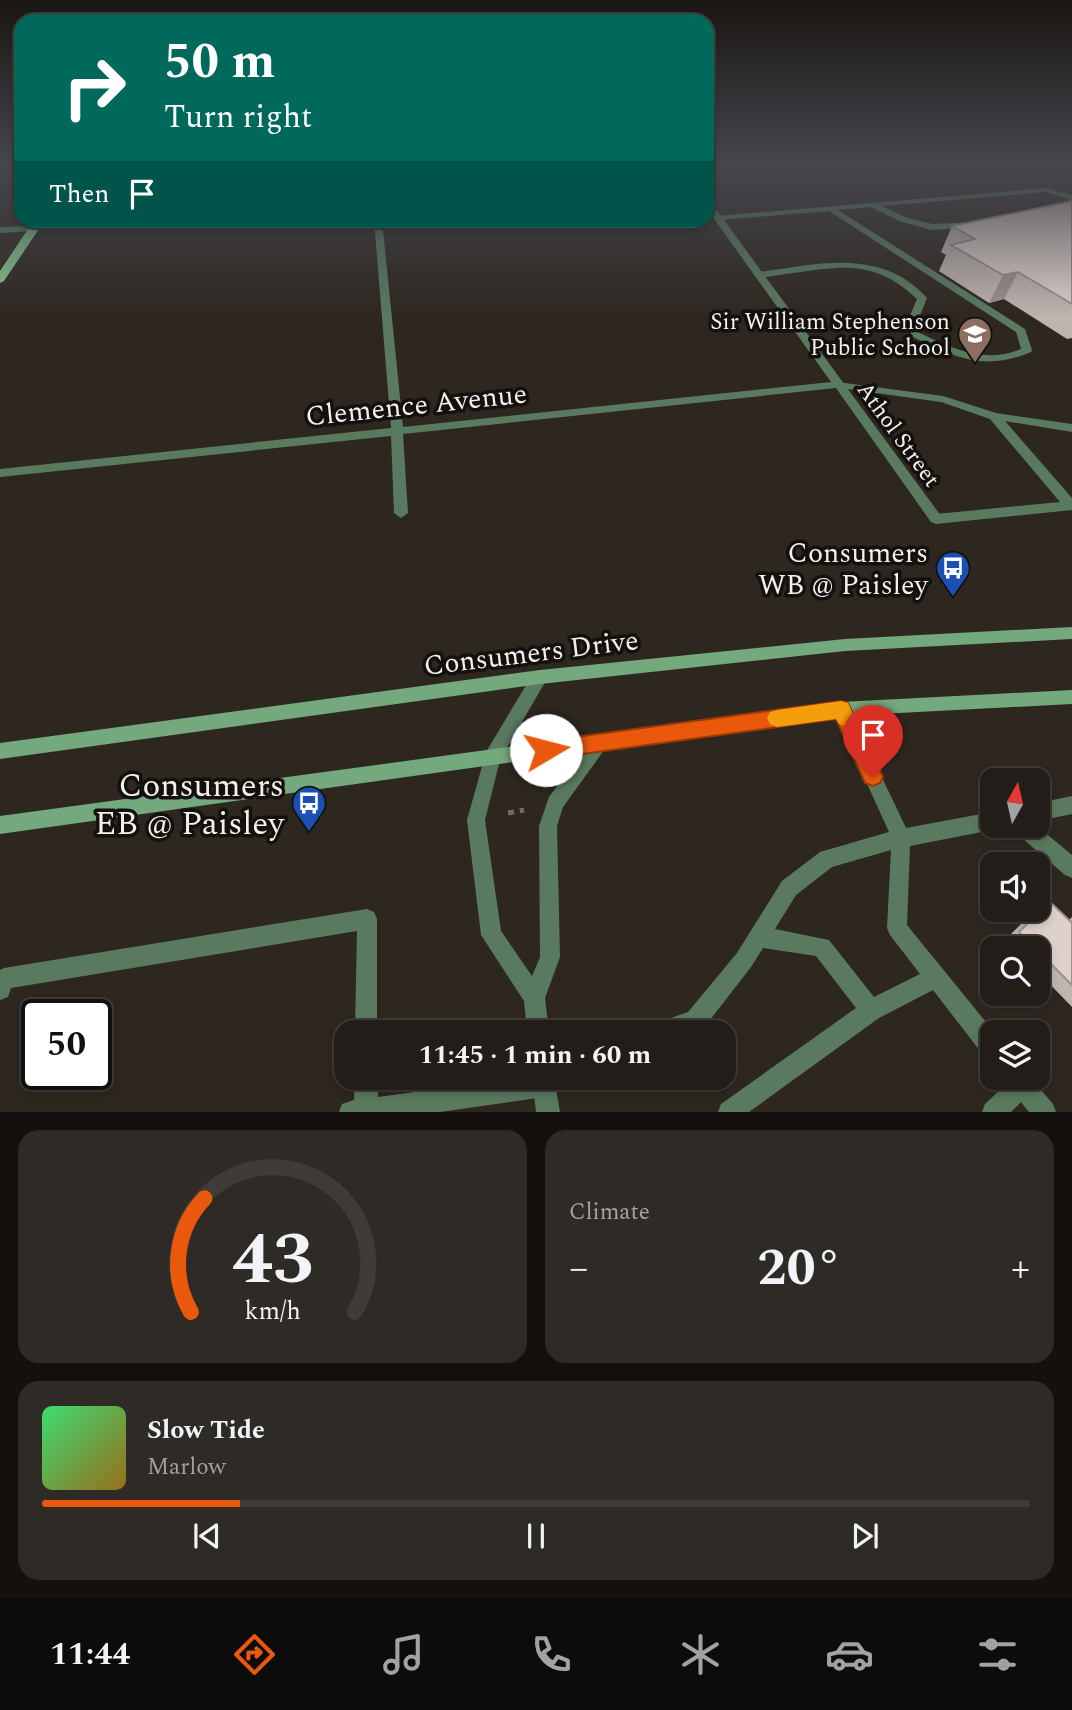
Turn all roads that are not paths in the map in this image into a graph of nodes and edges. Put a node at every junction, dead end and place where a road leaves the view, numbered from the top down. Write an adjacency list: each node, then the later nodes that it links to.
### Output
1 (715, 214): 5 (street, Athol Street)
2 (770, 214): 5 (street)
3 (839, 214): 9 (street)
4 (891, 214): 6 (street)
5 (718, 218): 9 (street, Athol Street)
6 (986, 223)
7 (35, 228): 10 (main road)
8 (379, 228): 14 (street)
9 (759, 275): 11 (street, Athol Street)
10 (0, 279)
11 (837, 385): 12 (street, Clemence Avenue); 12 (street, Athol Street); 14 (street, Clemence Avenue)
12 (994, 416): 13 (street, Clemence Avenue)
13 (1072, 428)
14 (398, 430): 15 (street, Clemence Avenue); 16 (street)
15 (0, 473)
16 (401, 513)
17 (1072, 633): 18 (main road, Consumers Drive)
18 (540, 677): 22 (main road, Consumers Drive); 23 (street)
19 (1072, 697): 20 (main road)
20 (841, 709): 21 (main road); 28 (street)
21 (601, 742): 23 (main road); 34 (street)
22 (0, 751)
23 (492, 758): 27 (main road); 34 (street)
24 (1072, 804): 25 (street)
25 (1050, 809)
26 (980, 823): 28 (street)
27 (0, 825)
28 (901, 838): 31 (street); 32 (street)
29 (1037, 838): 30 (street)
30 (1072, 869)
31 (758, 937): 35 (street); 38 (street)
32 (936, 977): 35 (street); 39 (street)
33 (0, 989): 36 (street)
34 (534, 998): 37 (street)
35 (871, 1010): 47 (street)
36 (366, 1020)
37 (537, 1020)
38 (696, 1020)
39 (980, 1033)
40 (364, 1090): 45 (street)
41 (491, 1090): 45 (street)
42 (549, 1090): 46 (street)
43 (1012, 1090): 48 (street)
44 (1026, 1090): 49 (street)
45 (361, 1110)
46 (548, 1111)
47 (729, 1111)
48 (993, 1111)
49 (1045, 1111)

